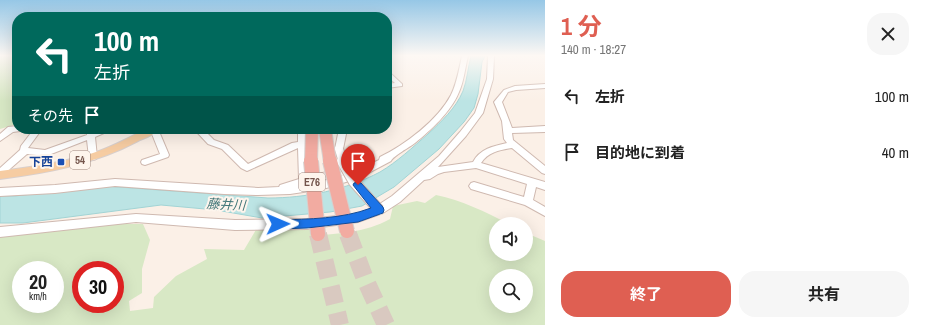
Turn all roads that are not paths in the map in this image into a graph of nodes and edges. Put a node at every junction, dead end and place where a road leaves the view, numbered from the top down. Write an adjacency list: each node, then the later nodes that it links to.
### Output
1 (462, 71): 25 (street)
2 (490, 71): 36 (street)
3 (392, 77): 4 (street)
4 (392, 86)
5 (545, 86): 8 (street)
6 (12, 129): 20 (street)
7 (545, 129): 8 (street)
8 (507, 131): 22 (street)
9 (34, 134): 23 (street)
10 (88, 134): 23 (street)
11 (90, 134): 24 (street)
12 (142, 134): 24 (main road, 54)
13 (154, 134): 26 (street)
14 (203, 134): 21 (street)
15 (302, 134): 21 (street)
16 (312, 134): 43 (highway, E76, bridge)
17 (326, 134): 38 (highway, E76, bridge)
18 (330, 134): 38 (highway, bridge)
19 (342, 134): 39 (street, bridge)
20 (0, 138)
21 (302, 145): 30 (street)
22 (514, 146): 27 (street); 28 (street)
23 (25, 150): 29 (street)
24 (93, 157): 29 (main road, 54)
25 (387, 158): 30 (street); 35 (street)
26 (145, 162)
27 (476, 165): 31 (street); 36 (street)
28 (545, 171)
29 (0, 174)
30 (304, 181): 35 (street)
31 (532, 182): 33 (street); 37 (street)
32 (474, 186): 37 (street)
33 (545, 186)
34 (0, 192): 35 (street)
35 (274, 192)
36 (396, 199): 39 (street)
37 (528, 202): 40 (street)
38 (339, 203): 41 (highway, E76, bridge)
39 (379, 210): 42 (street)
40 (545, 212)
41 (347, 231)
42 (0, 232)
43 (318, 234)

